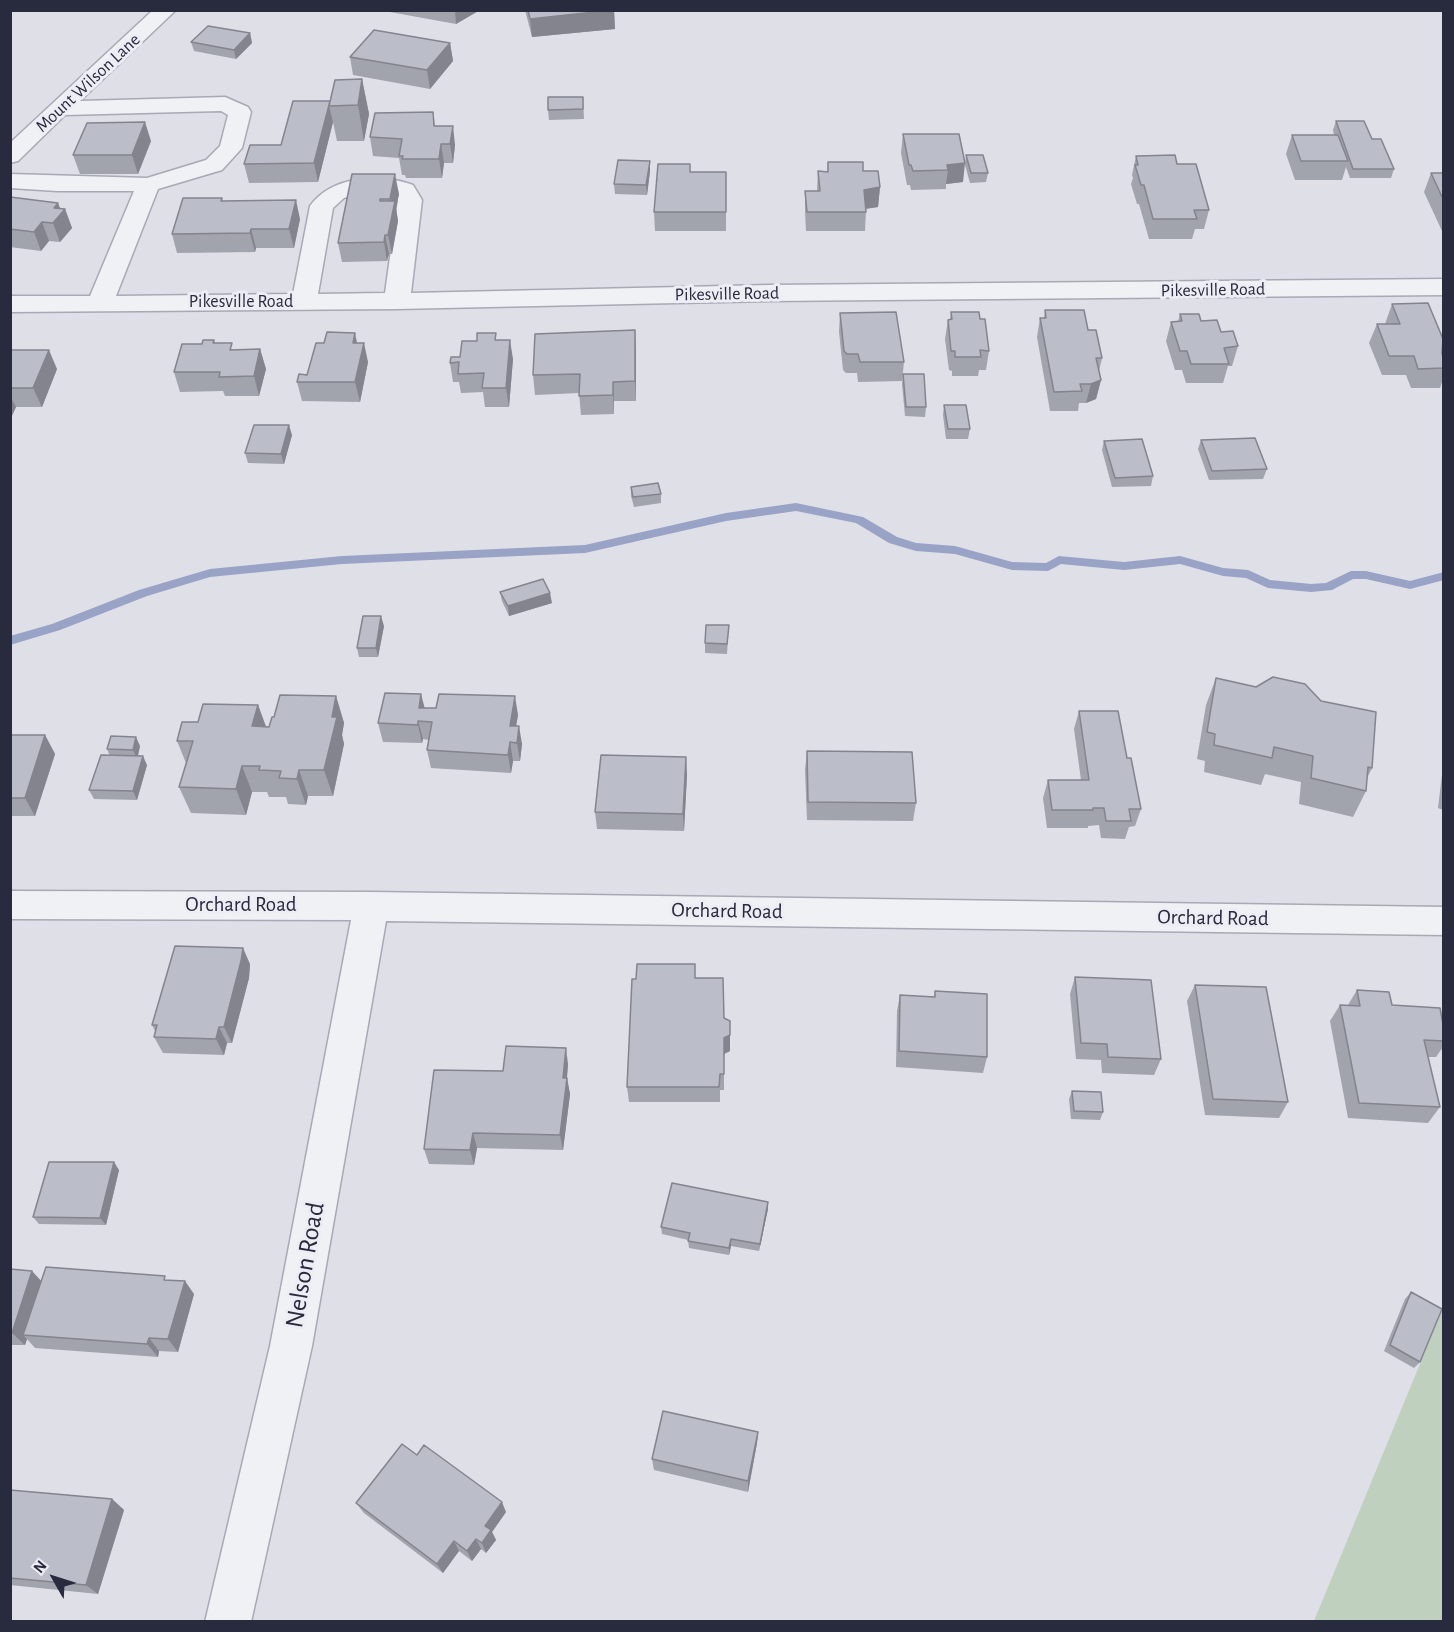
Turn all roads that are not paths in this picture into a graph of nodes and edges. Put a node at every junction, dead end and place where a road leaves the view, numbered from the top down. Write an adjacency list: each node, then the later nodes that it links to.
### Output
1 (166, 10): 2 (street, Mount Wilson Lane)
2 (51, 115): 3 (street); 4 (street, Mount Wilson Lane); 6 (street)
3 (22, 119)
4 (10, 156)
5 (10, 181): 6 (street)
6 (148, 185): 10 (street)
7 (1443, 287): 8 (street, Pikesville Road)
8 (397, 301): 9 (street, Pikesville Road); 9 (street)
9 (304, 302): 10 (street, Pikesville Road)
10 (100, 303): 11 (street, Pikesville Road)
11 (10, 304)
12 (10, 905): 13 (street, Orchard Road)
13 (371, 906): 14 (street, Orchard Road); 15 (street, Nelson Road)
14 (1443, 921)
15 (228, 1622)

